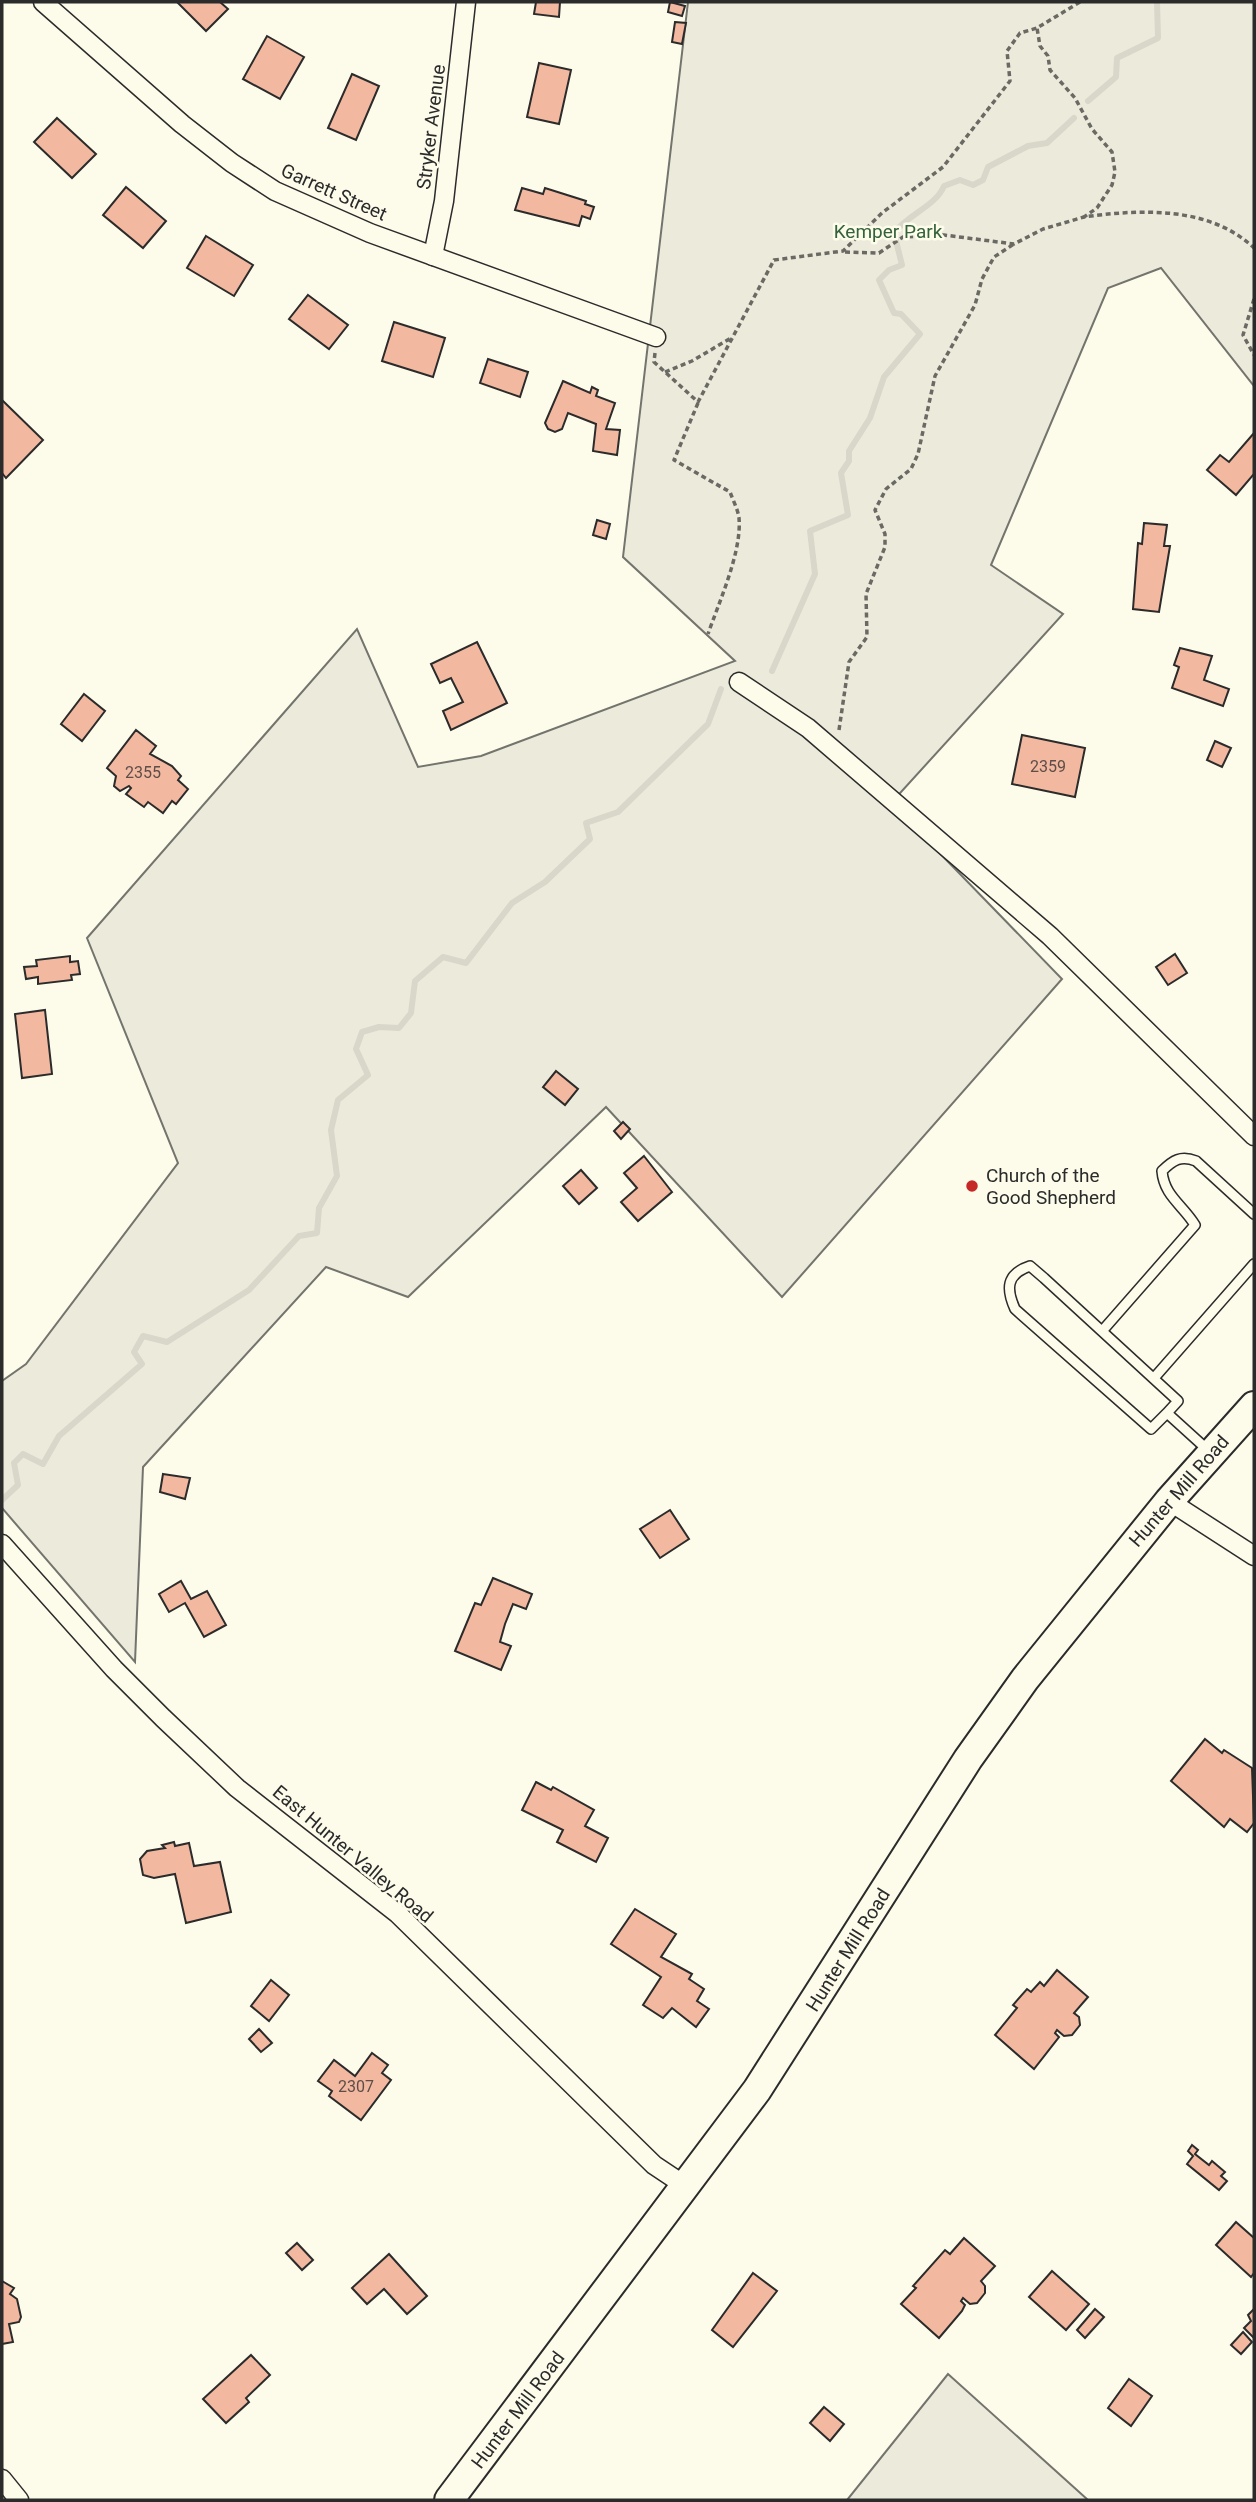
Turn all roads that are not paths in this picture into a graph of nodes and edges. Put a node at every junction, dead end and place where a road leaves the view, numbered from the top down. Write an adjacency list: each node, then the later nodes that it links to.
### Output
1 (43, 2): 3 (street, Garrett Street)
2 (466, 2): 3 (street, Stryker Avenue)
3 (433, 256): 4 (street, Garrett Street)
4 (656, 337)
5 (739, 682): 6 (street)
6 (1254, 1136)
7 (1254, 1214): 9 (lane)
8 (1254, 1264): 10 (lane)
9 (1103, 1330): 10 (lane); 12 (lane)
10 (1154, 1378): 12 (lane)
11 (1254, 1406): 13 (main road, Hunter Mill Road)
12 (1167, 1413): 13 (lane)
13 (1211, 1453): 14 (main road, Hunter Mill Road)
14 (1169, 1501): 16 (street); 17 (main road, Hunter Mill Road)
15 (2, 1544): 17 (street, East Hunter Valley Road)
16 (1254, 1556)
17 (687, 2187): 20 (main road, Hunter Mill Road)
18 (2, 2479): 19 (street)
19 (19, 2500)
20 (449, 2500)

